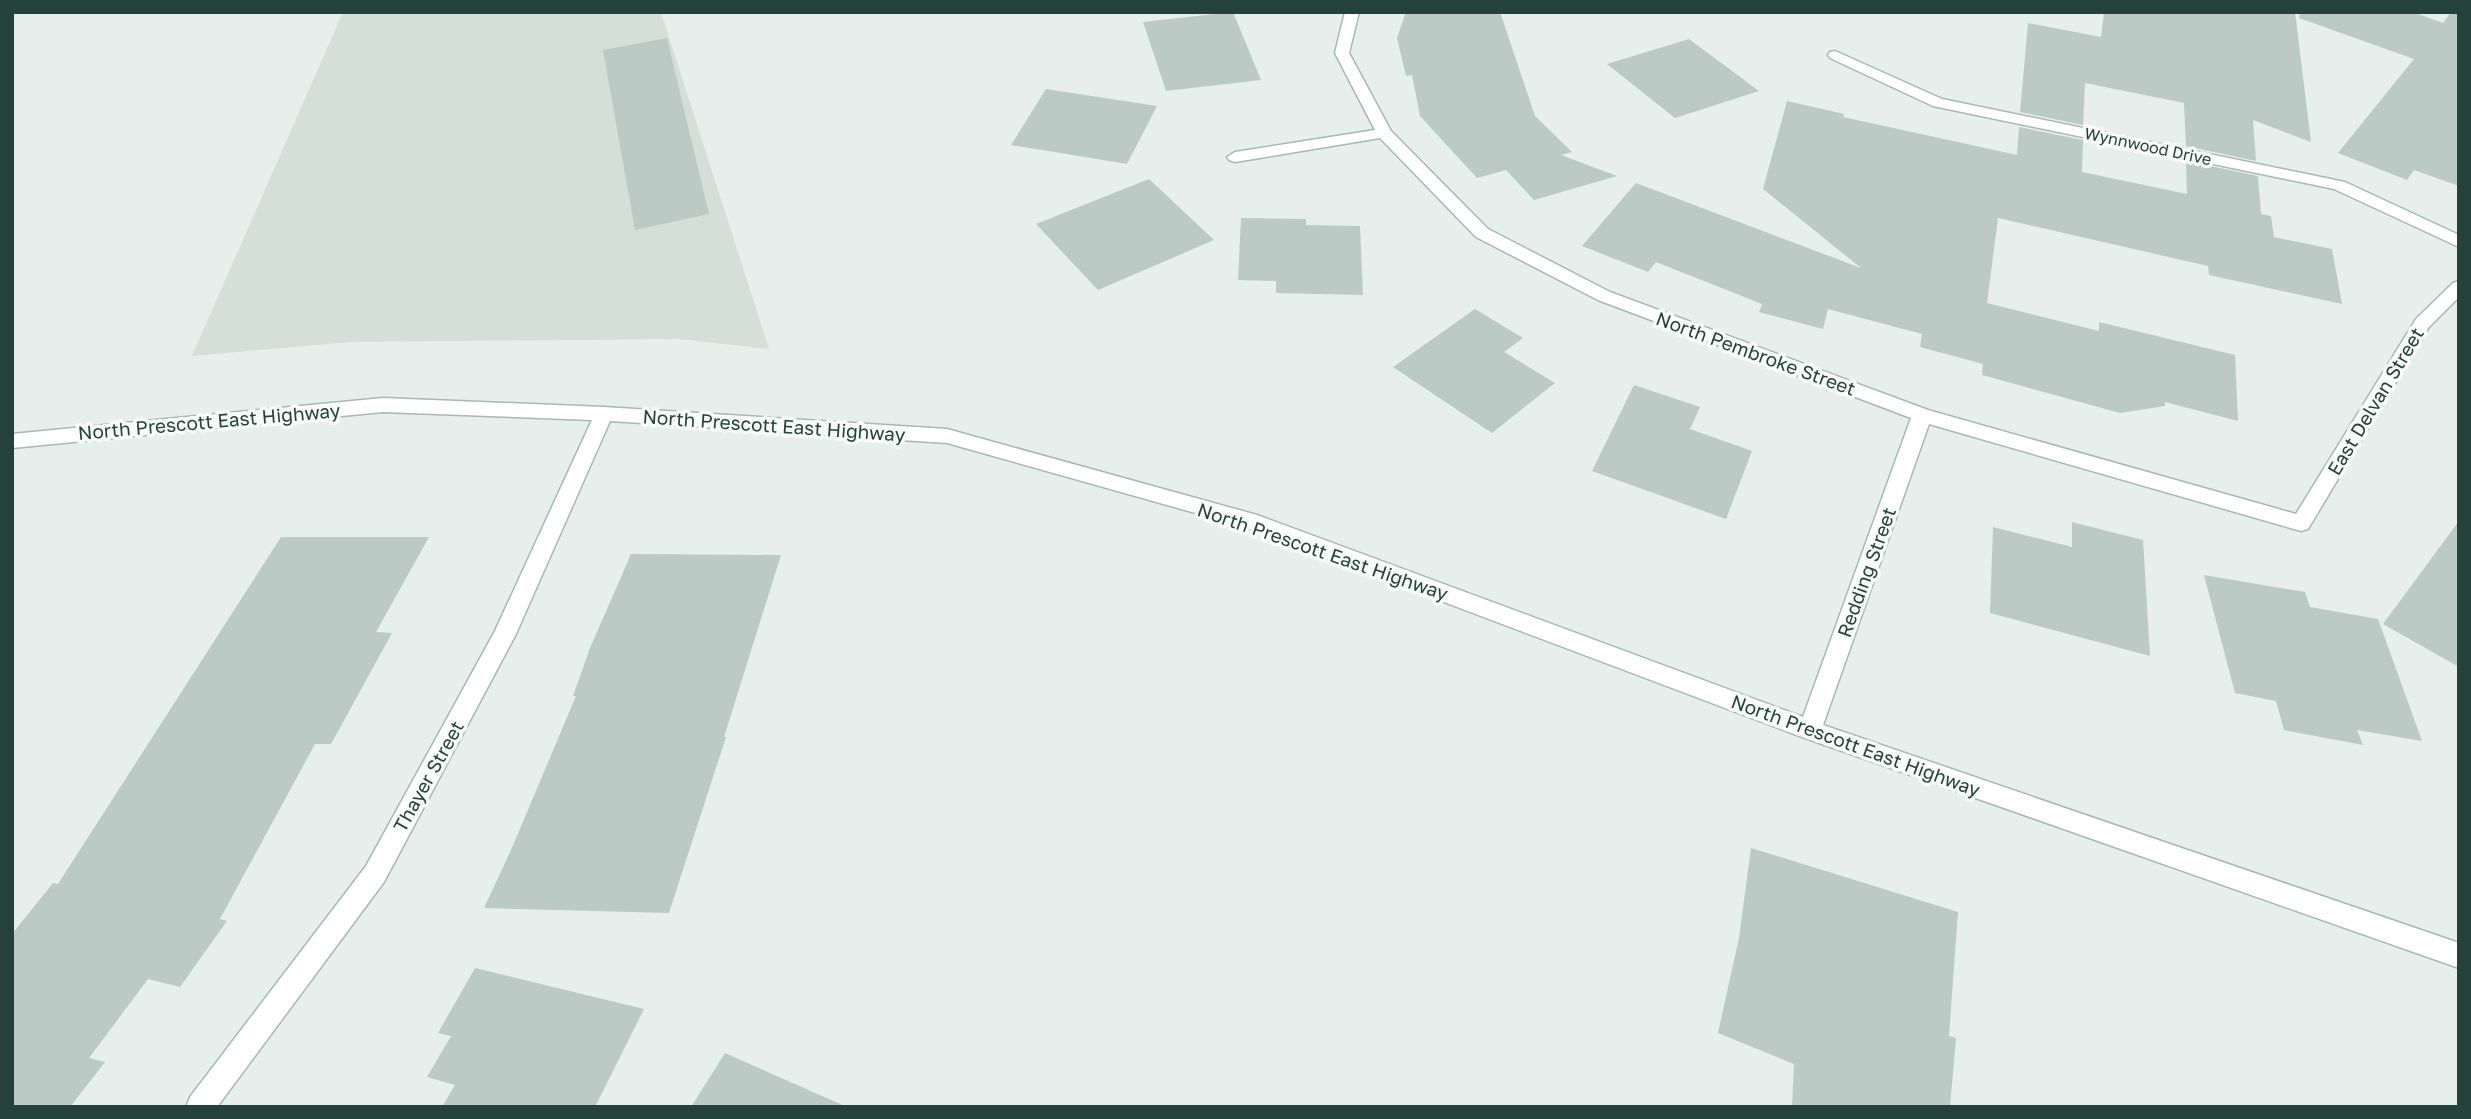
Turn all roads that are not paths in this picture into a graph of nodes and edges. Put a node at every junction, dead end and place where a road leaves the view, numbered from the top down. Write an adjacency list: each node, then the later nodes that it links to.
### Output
1 (1352, 12): 3 (street, North Pembroke Street)
2 (1835, 55): 5 (street, Wynnwood Drive)
3 (1384, 133): 4 (street); 8 (street, North Pembroke Street)
4 (1235, 157)
5 (2459, 242)
6 (2459, 286): 10 (street, East Delvan Street)
7 (604, 414): 9 (street, North Prescott East Highway); 11 (street, North Prescott East Highway); 13 (street, Thayer Street)
8 (1922, 415): 10 (street, North Pembroke Street); 11 (street, Redding Street)
9 (12, 441)
10 (2301, 523)
11 (1810, 730): 12 (street, North Prescott East Highway)
12 (2459, 956)
13 (200, 1107)

